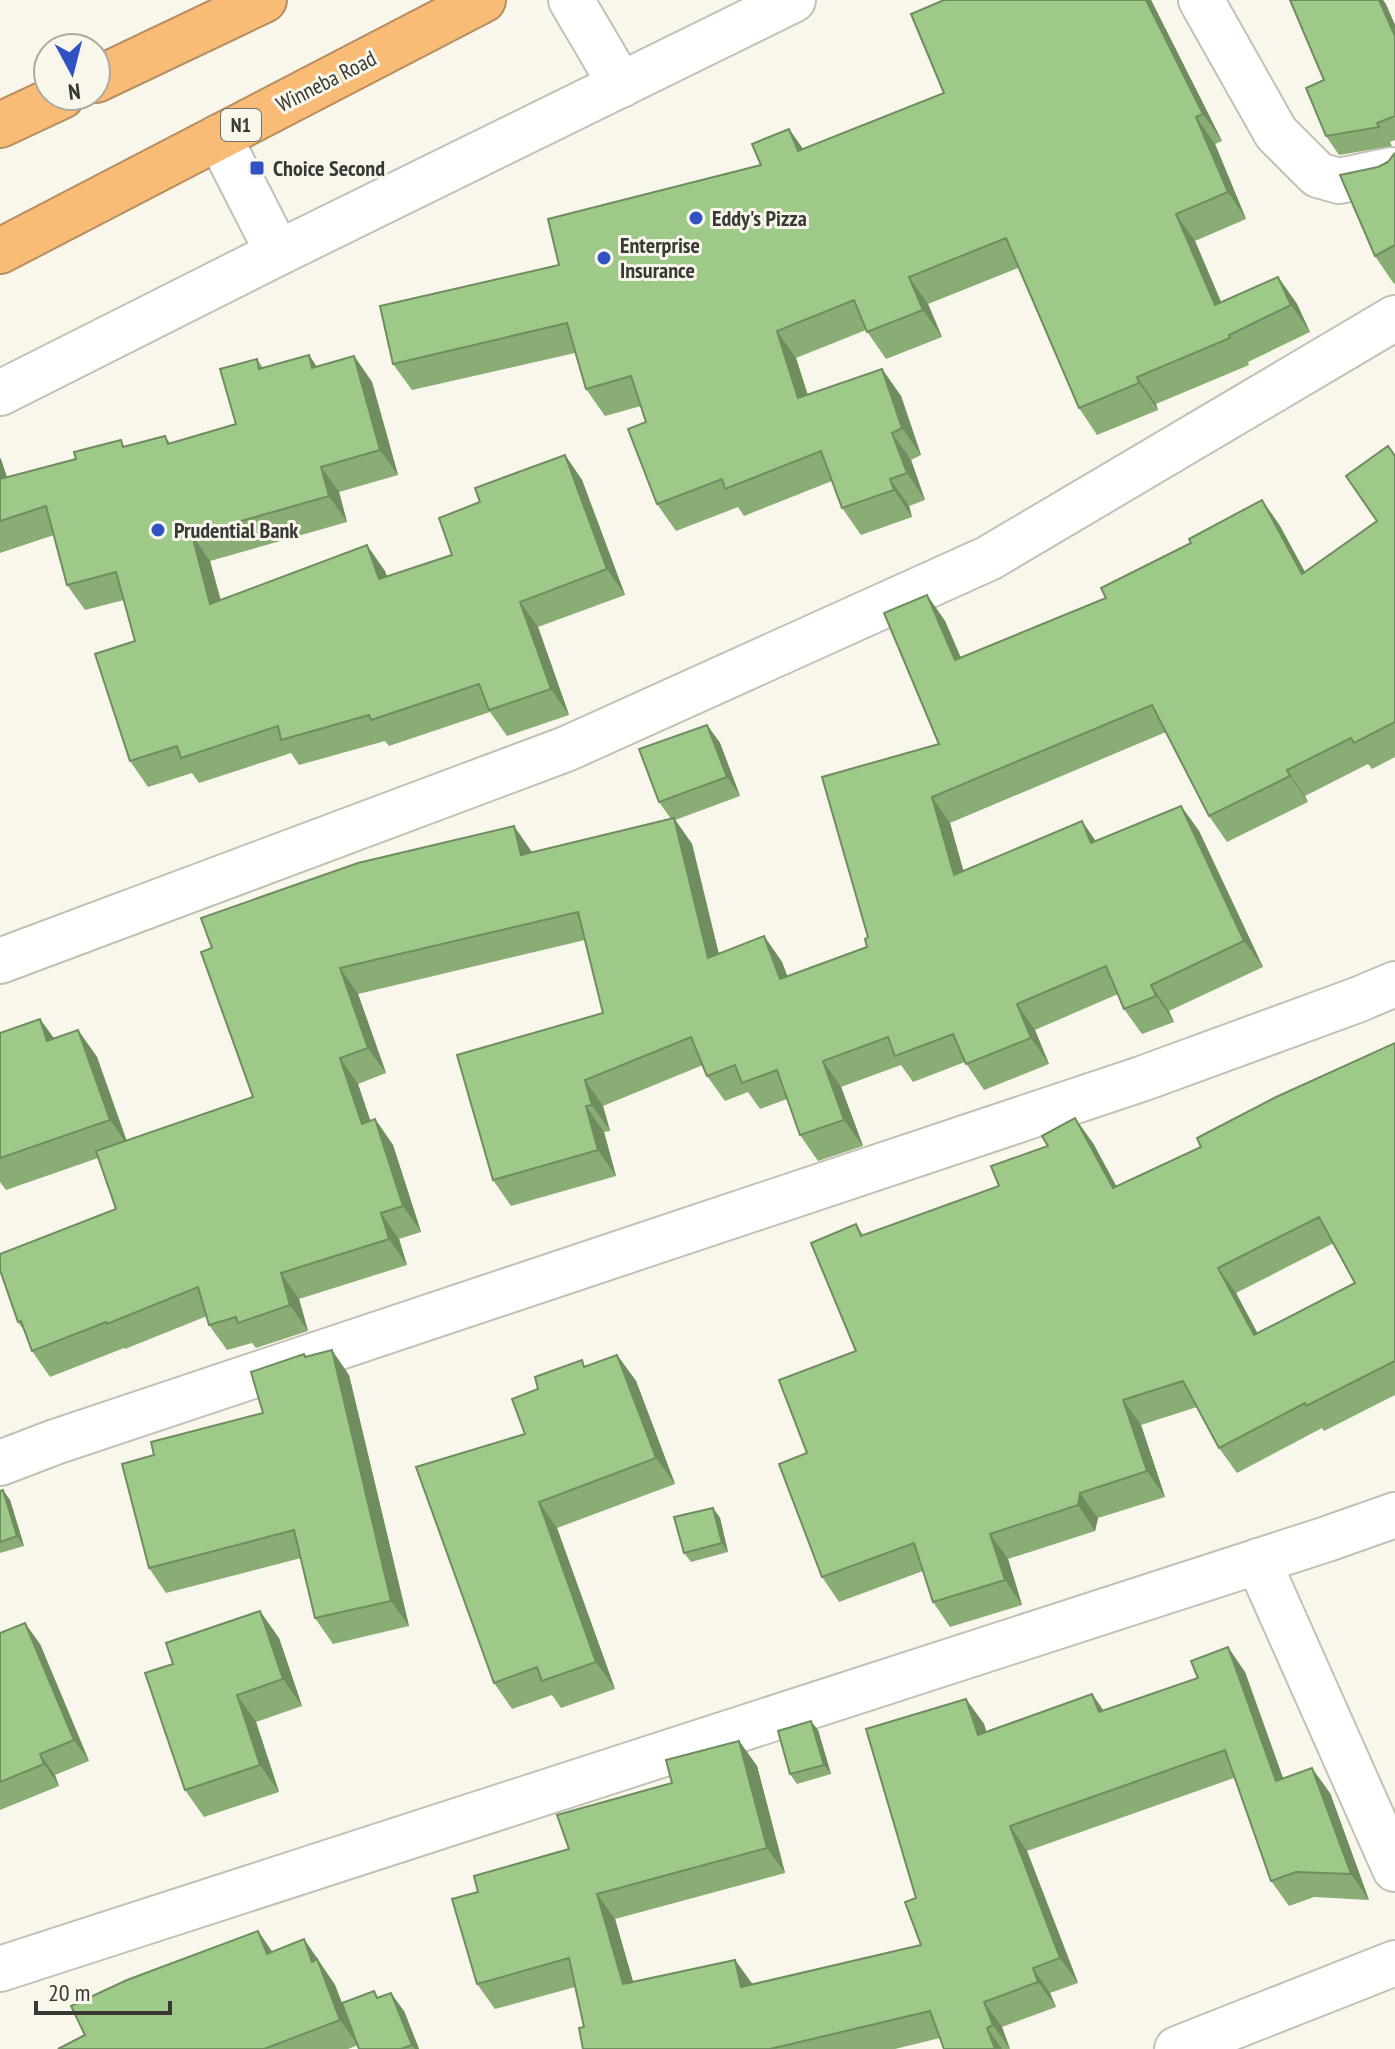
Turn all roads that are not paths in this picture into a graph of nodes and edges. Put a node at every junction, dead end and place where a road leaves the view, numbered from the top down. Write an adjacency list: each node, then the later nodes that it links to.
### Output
1 (264, 0): 6 (highway)
2 (483, 0): 10 (highway, Winneba Road / N1)
3 (571, 0): 7 (street)
4 (793, 0): 7 (street)
5 (1201, 0): 11 (street)
6 (112, 72)
7 (621, 85): 13 (street)
8 (32, 110): 9 (highway)
9 (0, 125)
10 (219, 137): 12 (highway, Winneba Road / N1); 13 (street)
11 (1391, 170)
12 (0, 251)
13 (278, 253): 15 (street)
14 (1395, 318): 16 (street)
15 (0, 393)
16 (0, 961)
17 (1395, 984): 18 (street)
18 (0, 1463)
19 (1395, 1515): 20 (street)
20 (1258, 1561): 21 (street); 23 (street)
21 (1395, 1869)
22 (1395, 1963): 24 (street)
23 (0, 1969)
24 (1177, 2049)

